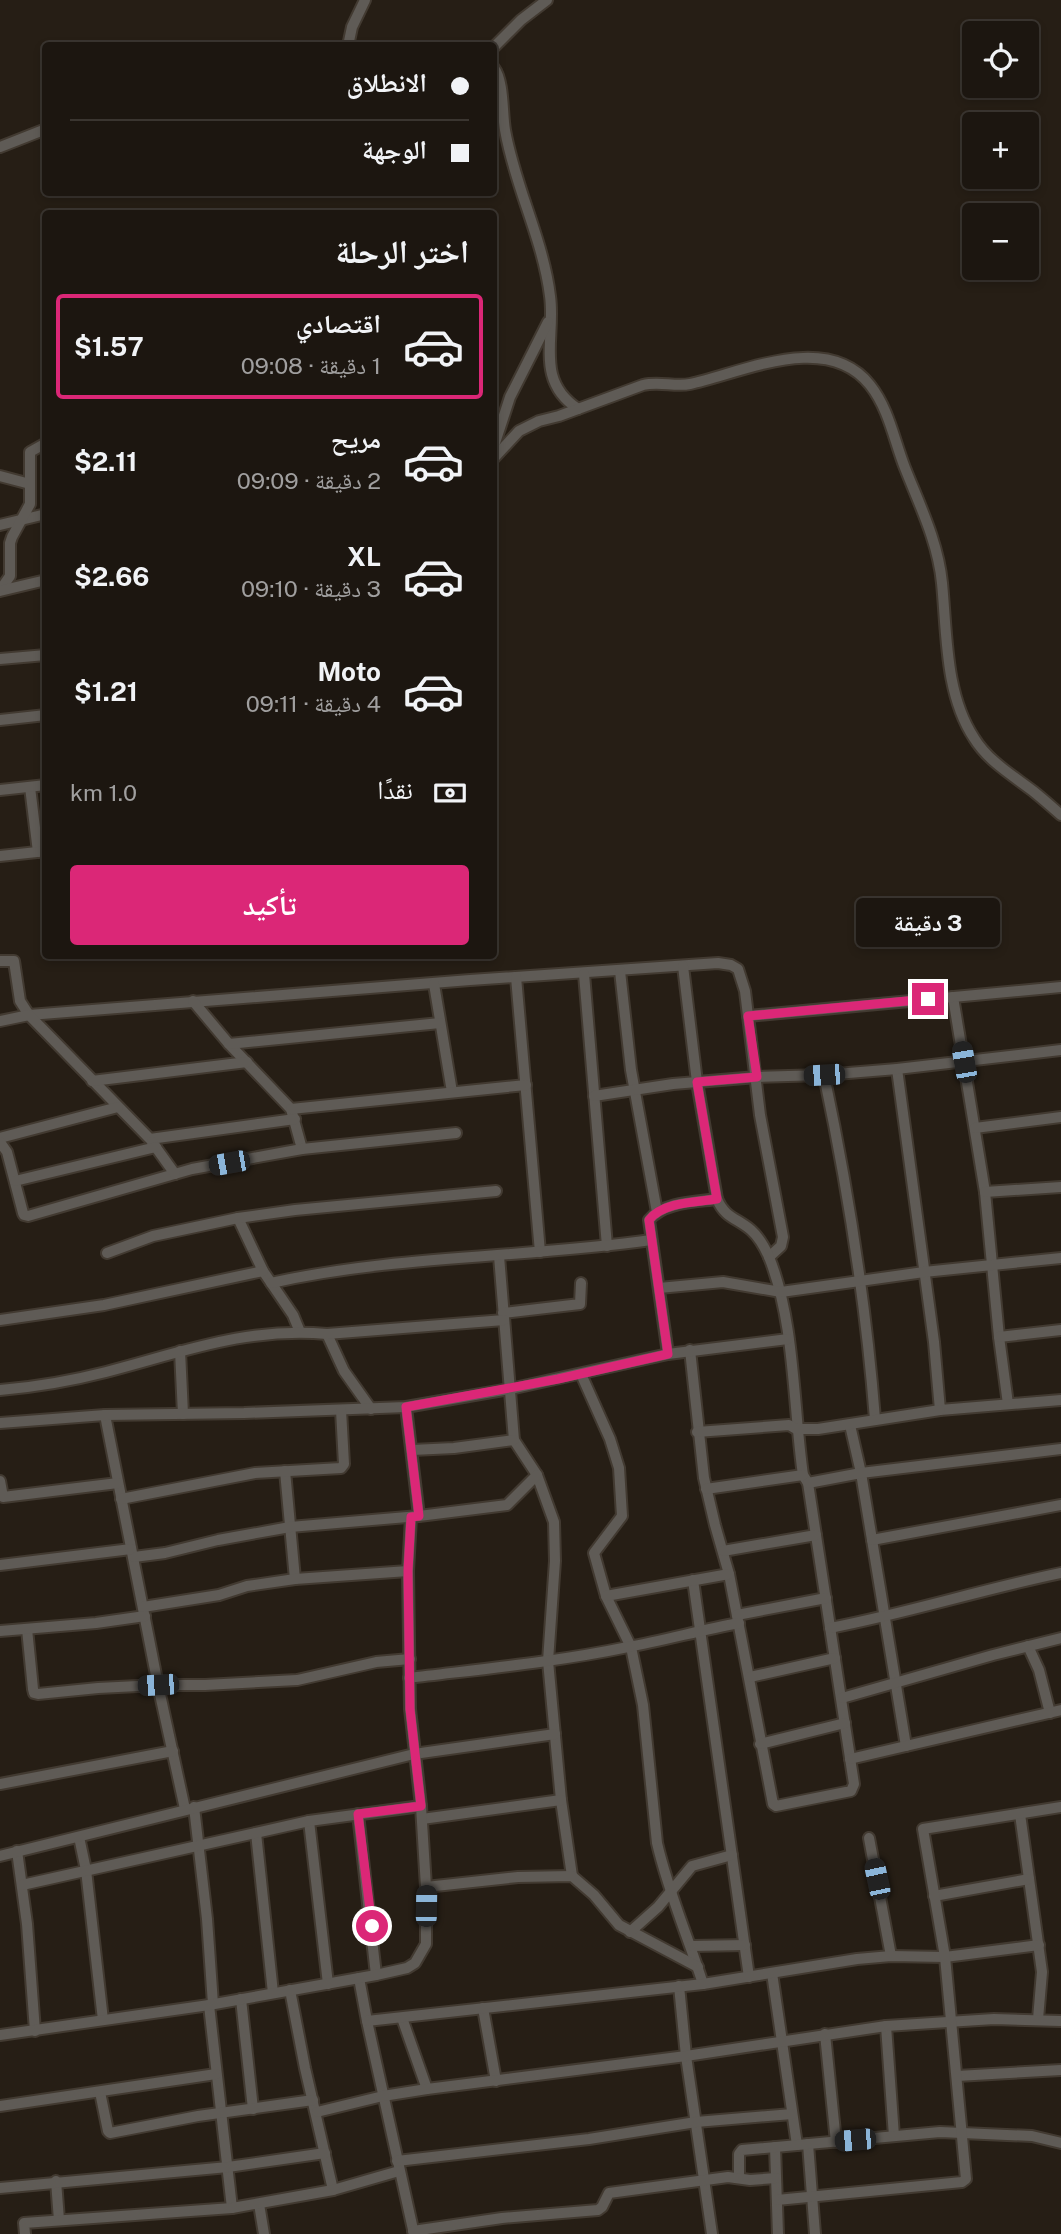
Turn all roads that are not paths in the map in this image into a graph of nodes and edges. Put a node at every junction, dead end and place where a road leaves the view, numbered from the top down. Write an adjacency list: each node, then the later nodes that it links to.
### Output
1 (365, 0): 3 (street)
2 (547, 0): 4 (street)
3 (349, 42)
4 (497, 44)
5 (497, 73): 8 (street)
6 (42, 131): 7 (street)
7 (0, 147)
8 (550, 316): 9 (street); 10 (street)
9 (578, 409): 12 (street); 27 (street)
10 (497, 437)
11 (42, 445): 14 (street)
12 (497, 455)
13 (0, 476): 14 (street)
14 (30, 484): 16 (street)
15 (42, 515): 16 (street)
16 (22, 520): 17 (street); 19 (street)
17 (0, 525)
18 (42, 581): 19 (street)
19 (0, 590)
20 (42, 655): 21 (street)
21 (0, 659)
22 (42, 715): 23 (street)
23 (0, 720)
24 (42, 786): 25 (street)
25 (30, 787): 26 (street); 28 (street)
26 (0, 790)
27 (1061, 815)
28 (42, 851): 29 (street)
29 (0, 856)
30 (0, 961): 39 (street)
31 (683, 966): 32 (street); 40 (street); 51 (street)
32 (620, 971): 33 (street); 53 (street)
33 (583, 974): 34 (street); 55 (street)
34 (516, 977): 35 (street); 52 (street)
35 (434, 984): 38 (street); 42 (street)
36 (1061, 987): 37 (street)
37 (953, 997): 40 (street); 46 (street)
38 (193, 1001): 39 (street); 43 (street)
39 (29, 1015): 41 (street); 50 (street)
40 (748, 1016): 49 (street)
41 (0, 1021)
42 (440, 1023): 43 (street); 54 (street)
43 (229, 1044): 45 (street)
44 (1061, 1050): 46 (street)
45 (247, 1062): 50 (street); 57 (street)
46 (964, 1062): 47 (street); 59 (street)
47 (897, 1069): 48 (street); 81 (street)
48 (824, 1075): 49 (street); 82 (street)
49 (757, 1077): 51 (street); 77 (street)
50 (92, 1081): 56 (street)
51 (697, 1082): 53 (street); 69 (street)
52 (526, 1084): 54 (street); 75 (street)
53 (635, 1091): 55 (street); 70 (street)
54 (452, 1092): 57 (street)
55 (594, 1096): 73 (street)
56 (118, 1107): 61 (street); 62 (street)
57 (293, 1114): 62 (street); 63 (street)
58 (1061, 1116): 59 (street)
59 (975, 1128): 68 (street)
60 (456, 1133): 63 (street)
61 (0, 1140): 65 (street)
62 (153, 1143): 64 (street); 65 (street)
63 (302, 1149): 64 (street)
64 (175, 1174): 65 (street)
65 (15, 1181)
66 (1061, 1186): 68 (street)
67 (496, 1191): 71 (street)
68 (985, 1192): 79 (street)
69 (717, 1199): 70 (street); 77 (street)
70 (657, 1212): 72 (street)
71 (238, 1218): 74 (street); 80 (street)
72 (651, 1240): 73 (street); 85 (street)
73 (607, 1246): 75 (street)
74 (107, 1252)
75 (540, 1252): 76 (street)
76 (499, 1256): 83 (street); 87 (street)
77 (769, 1257): 86 (street)
78 (1061, 1258): 79 (street)
79 (991, 1265): 81 (street); 92 (street)
80 (263, 1271): 83 (street); 88 (street)
81 (924, 1272): 82 (street); 105 (street)
82 (860, 1282): 86 (street); 108 (street)
83 (271, 1283): 90 (street)
84 (581, 1283): 87 (street)
85 (659, 1287): 86 (street); 96 (street)
86 (781, 1292): 93 (street)
87 (503, 1316): 91 (street); 98 (street)
88 (0, 1320)
89 (1061, 1330): 92 (street)
90 (300, 1332): 91 (street); 95 (street)
91 (327, 1334): 103 (street)
92 (999, 1337): 101 (street)
93 (788, 1339): 94 (street); 111 (street)
94 (690, 1350): 96 (street); 112 (street)
95 (180, 1351): 99 (street); 106 (street)
96 (668, 1354): 97 (street)
97 (582, 1374): 98 (street); 137 (street)
98 (510, 1389): 102 (street); 113 (street)
99 (0, 1390)
100 (1061, 1400): 101 (street)
101 (1008, 1404): 105 (street)
102 (406, 1407): 103 (street); 115 (street)
103 (371, 1409): 104 (street)
104 (341, 1410): 106 (street); 116 (street)
105 (940, 1410): 108 (street)
106 (183, 1414): 107 (street)
107 (105, 1415): 109 (street); 121 (street)
108 (875, 1419): 110 (street)
109 (0, 1423)
110 (850, 1425): 111 (street); 117 (street)
111 (796, 1429): 112 (street); 119 (street)
112 (697, 1432): 122 (street)
113 (514, 1440): 115 (street); 118 (street)
114 (1061, 1449): 117 (street)
115 (412, 1450): 125 (street)
116 (285, 1471): 123 (street); 126 (street)
117 (861, 1473): 119 (street); 128 (street)
118 (537, 1475): 125 (street); 151 (street)
119 (806, 1479): 122 (street); 127 (street)
120 (0, 1481): 121 (street)
121 (118, 1483): 123 (street)
122 (706, 1489): 129 (street)
123 (121, 1499): 130 (street)
124 (1061, 1505): 128 (street)
125 (415, 1517): 126 (street); 132 (street)
126 (290, 1527): 130 (street); 135 (street)
127 (816, 1535): 129 (street); 138 (street)
128 (872, 1539): 140 (street)
129 (723, 1551): 134 (street)
130 (132, 1553): 131 (street); 139 (street)
131 (0, 1565)
132 (408, 1571): 135 (street); 150 (street)
133 (1061, 1573): 140 (street)
134 (729, 1574): 136 (street); 141 (street)
135 (295, 1579): 139 (street)
136 (692, 1580): 137 (street); 144 (street)
137 (606, 1596): 148 (street)
138 (826, 1598): 141 (street); 142 (street)
139 (144, 1612): 143 (street); 155 (street)
140 (884, 1617): 142 (street); 154 (street)
141 (738, 1619): 144 (street); 152 (street)
142 (830, 1628): 149 (street)
143 (27, 1629): 145 (street); 155 (street)
144 (701, 1630): 148 (street); 179 (street)
145 (0, 1631)
146 (1061, 1638): 147 (street)
147 (1028, 1646): 154 (street); 157 (street)
148 (631, 1647): 151 (street); 186 (street)
149 (835, 1658): 152 (street); 156 (street)
150 (410, 1659): 153 (street); 155 (street)
151 (548, 1661): 153 (street); 159 (street)
152 (750, 1677): 160 (street)
153 (409, 1678): 163 (street)
154 (896, 1684): 156 (street); 161 (street)
155 (158, 1685): 162 (street)
156 (842, 1698): 158 (street)
157 (1055, 1712): 161 (street)
158 (845, 1723): 160 (street); 164 (street)
159 (555, 1734): 163 (street); 166 (street)
160 (760, 1744): 164 (street)
161 (906, 1746): 164 (street)
162 (173, 1751): 165 (street); 169 (street)
163 (414, 1754): 167 (street); 169 (street)
164 (850, 1759)
165 (0, 1784)
166 (561, 1800): 172 (street); 182 (street)
167 (421, 1806): 170 (street); 172 (street)
168 (1061, 1807): 171 (street)
169 (189, 1808): 175 (street); 177 (street)
170 (358, 1814): 173 (street); 196 (street)
171 (1020, 1814): 183 (street); 187 (street)
172 (422, 1819): 185 (street)
173 (309, 1821): 174 (street); 199 (street)
174 (256, 1833): 177 (street); 203 (street)
175 (79, 1837): 178 (street); 181 (street)
176 (869, 1838): 192 (street)
177 (198, 1847): 181 (street); 205 (street)
178 (17, 1851): 180 (street); 184 (street)
179 (732, 1855): 186 (street); 189 (street)
180 (0, 1856)
181 (86, 1870): 184 (street); 209 (street)
182 (572, 1876): 185 (street); 188 (street)
183 (1029, 1879): 187 (street); 190 (street)
184 (22, 1885): 214 (street)
185 (426, 1887): 196 (street)
186 (672, 1890): 188 (street); 191 (street)
187 (934, 1896): 193 (street)
188 (630, 1933): 194 (street)
189 (745, 1945): 191 (street); 197 (street)
190 (1039, 1945): 193 (street); 208 (street)
191 (692, 1946): 194 (street)
192 (891, 1956): 193 (street); 195 (street)
193 (945, 1957): 211 (street)
194 (698, 1967): 200 (street)
195 (772, 1973): 197 (street); 217 (street)
196 (376, 1975): 198 (street)
197 (749, 1977): 200 (street)
198 (359, 1978): 199 (street); 210 (street)
199 (328, 1984): 202 (street)
200 (703, 1984): 201 (street)
201 (679, 1986): 206 (street); 218 (street)
202 (290, 1990): 203 (street); 226 (street)
203 (273, 1993): 204 (street)
204 (241, 1999): 205 (street); 228 (street)
205 (211, 2004): 209 (street); 220 (street)
206 (483, 2008): 207 (street); 222 (street)
207 (402, 2018): 210 (street); 223 (street)
208 (1038, 2019): 211 (street); 212 (street)
209 (103, 2021): 214 (street)
210 (367, 2021): 225 (street)
211 (952, 2021): 213 (street); 221 (street)
212 (1061, 2021)
213 (887, 2026): 215 (street); 234 (street)
214 (35, 2031): 216 (street)
215 (825, 2034): 217 (street); 235 (street)
216 (0, 2035)
217 (781, 2043): 218 (street); 231 (street)
218 (687, 2056): 222 (street); 232 (street)
219 (1061, 2070): 221 (street)
220 (216, 2074): 224 (street); 230 (street)
221 (957, 2076): 233 (street)
222 (496, 2081): 223 (street)
223 (427, 2089): 225 (street)
224 (100, 2092): 227 (street); 230 (street)
225 (383, 2095): 229 (street); 240 (street)
226 (313, 2100): 228 (street); 229 (street)
227 (0, 2106)
228 (253, 2109): 230 (street)
229 (317, 2112): 239 (street)
230 (221, 2113): 241 (street)
231 (792, 2114): 232 (street); 237 (street)
232 (696, 2122): 240 (street); 245 (street)
233 (961, 2132): 234 (street); 236 (street); 248 (street)
234 (894, 2136): 235 (street)
235 (836, 2142): 237 (street)
236 (1061, 2143)
237 (802, 2145): 238 (street); 248 (street)
238 (775, 2147): 242 (street); 243 (street)
239 (325, 2153): 241 (street); 247 (street)
240 (398, 2166): 247 (street); 253 (street)
241 (228, 2167): 244 (street); 251 (street)
242 (739, 2178): 243 (street); 245 (street)
243 (775, 2178): 249 (street)
244 (56, 2181): 246 (street); 252 (street)
245 (704, 2181): 253 (street); 256 (street)
246 (0, 2188)
247 (333, 2190): 250 (street)
248 (812, 2198): 249 (street); 258 (street)
249 (777, 2200): 257 (street)
250 (260, 2204): 251 (street); 255 (street)
251 (232, 2208): 252 (street)
252 (59, 2220): 254 (street)
253 (413, 2233)
254 (25, 2234)
255 (264, 2234)
256 (712, 2234)
257 (778, 2234)
258 (815, 2234)

